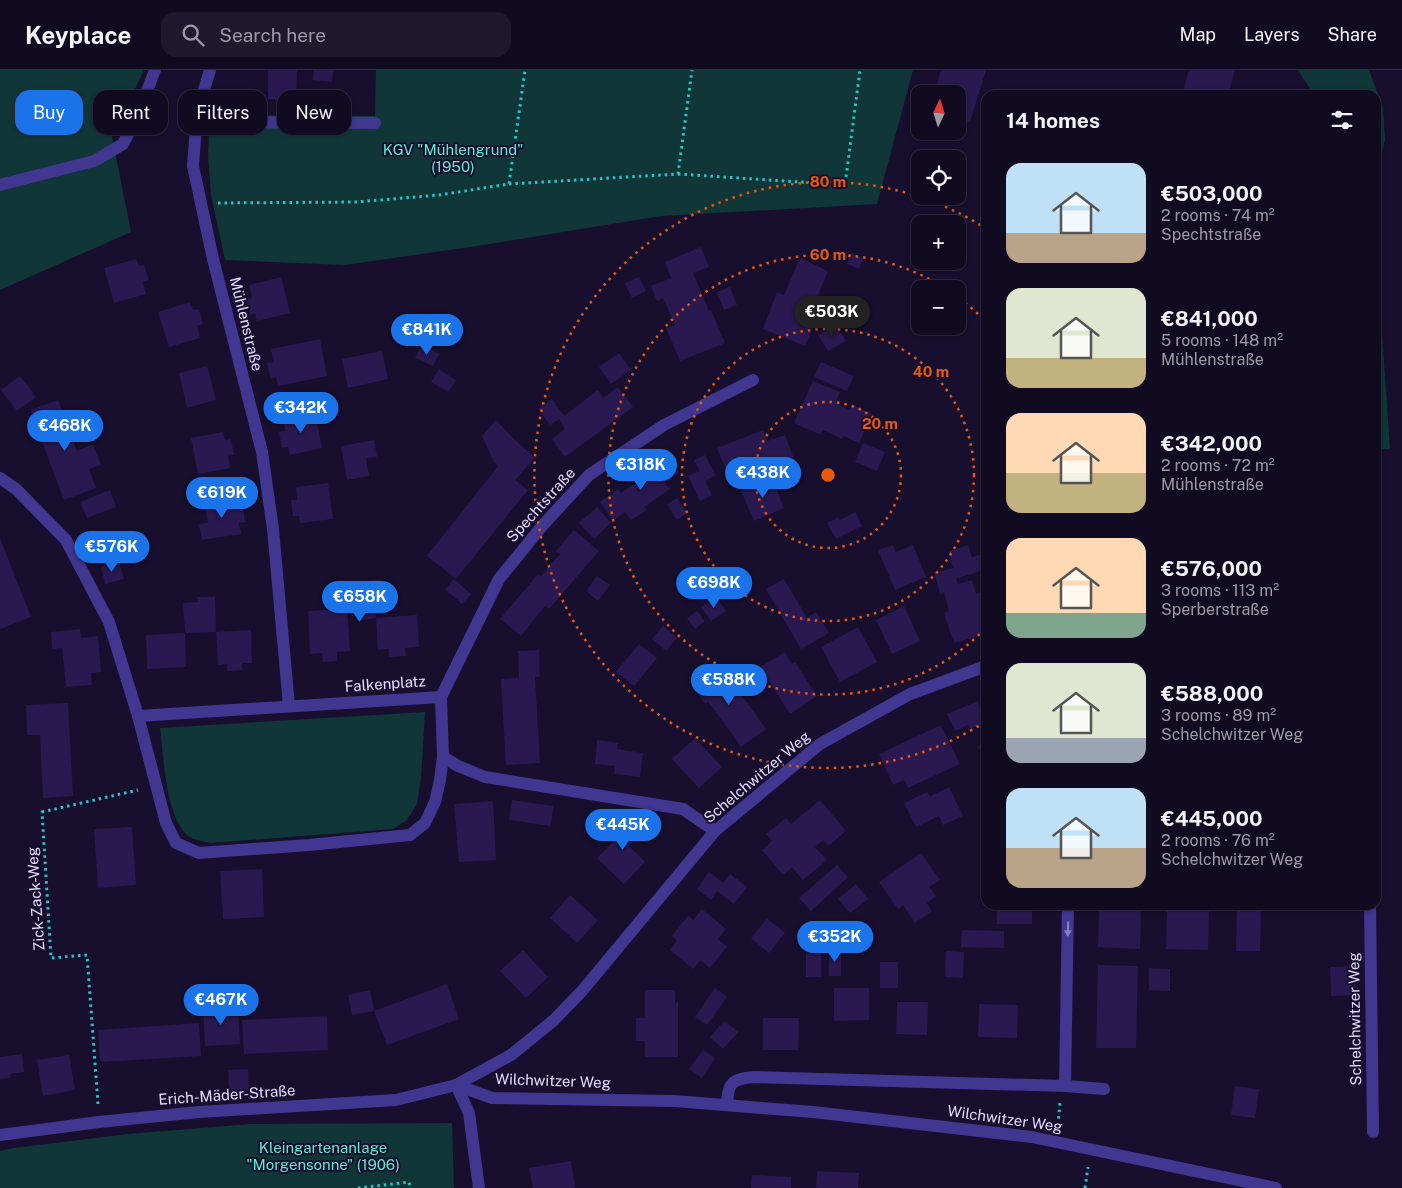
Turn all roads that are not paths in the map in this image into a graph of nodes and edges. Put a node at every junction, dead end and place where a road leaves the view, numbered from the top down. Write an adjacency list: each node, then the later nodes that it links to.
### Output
1 (155, 70): 7 (street)
2 (210, 70): 3 (street, Mühlenstraße)
3 (204, 90)
4 (267, 122): 5 (street)
5 (375, 123)
6 (196, 135): 12 (street, Mühlenstraße)
7 (0, 185)
8 (753, 380): 11 (street, Spechtstraße)
9 (0, 478): 13 (street)
10 (981, 668): 15 (street, Schelchwitzer Weg)
11 (441, 696): 12 (street, Falkenplatz); 14 (street, Falkenplatz)
12 (289, 706): 13 (street, Falkenplatz)
13 (138, 716): 14 (street, Falkenplatz)
14 (443, 757): 15 (street)
15 (715, 831): 18 (street, Schelchwitzer Weg)
16 (1068, 910): 19 (street, one-way to 19)
17 (1370, 910): 22 (street, Schelchwitzer Weg)
18 (456, 1085): 21 (street, Wilchwitzer Weg); 23 (street, Erich-Mäder-Straße); 24 (street)
19 (1065, 1086): 20 (street, Wilchwitzer Weg); 21 (street, Wilchwitzer Weg)
20 (1104, 1089)
21 (727, 1105): 25 (street, Wilchwitzer Weg)
22 (1373, 1132)
23 (0, 1135)
24 (479, 1188)
25 (1276, 1188)

